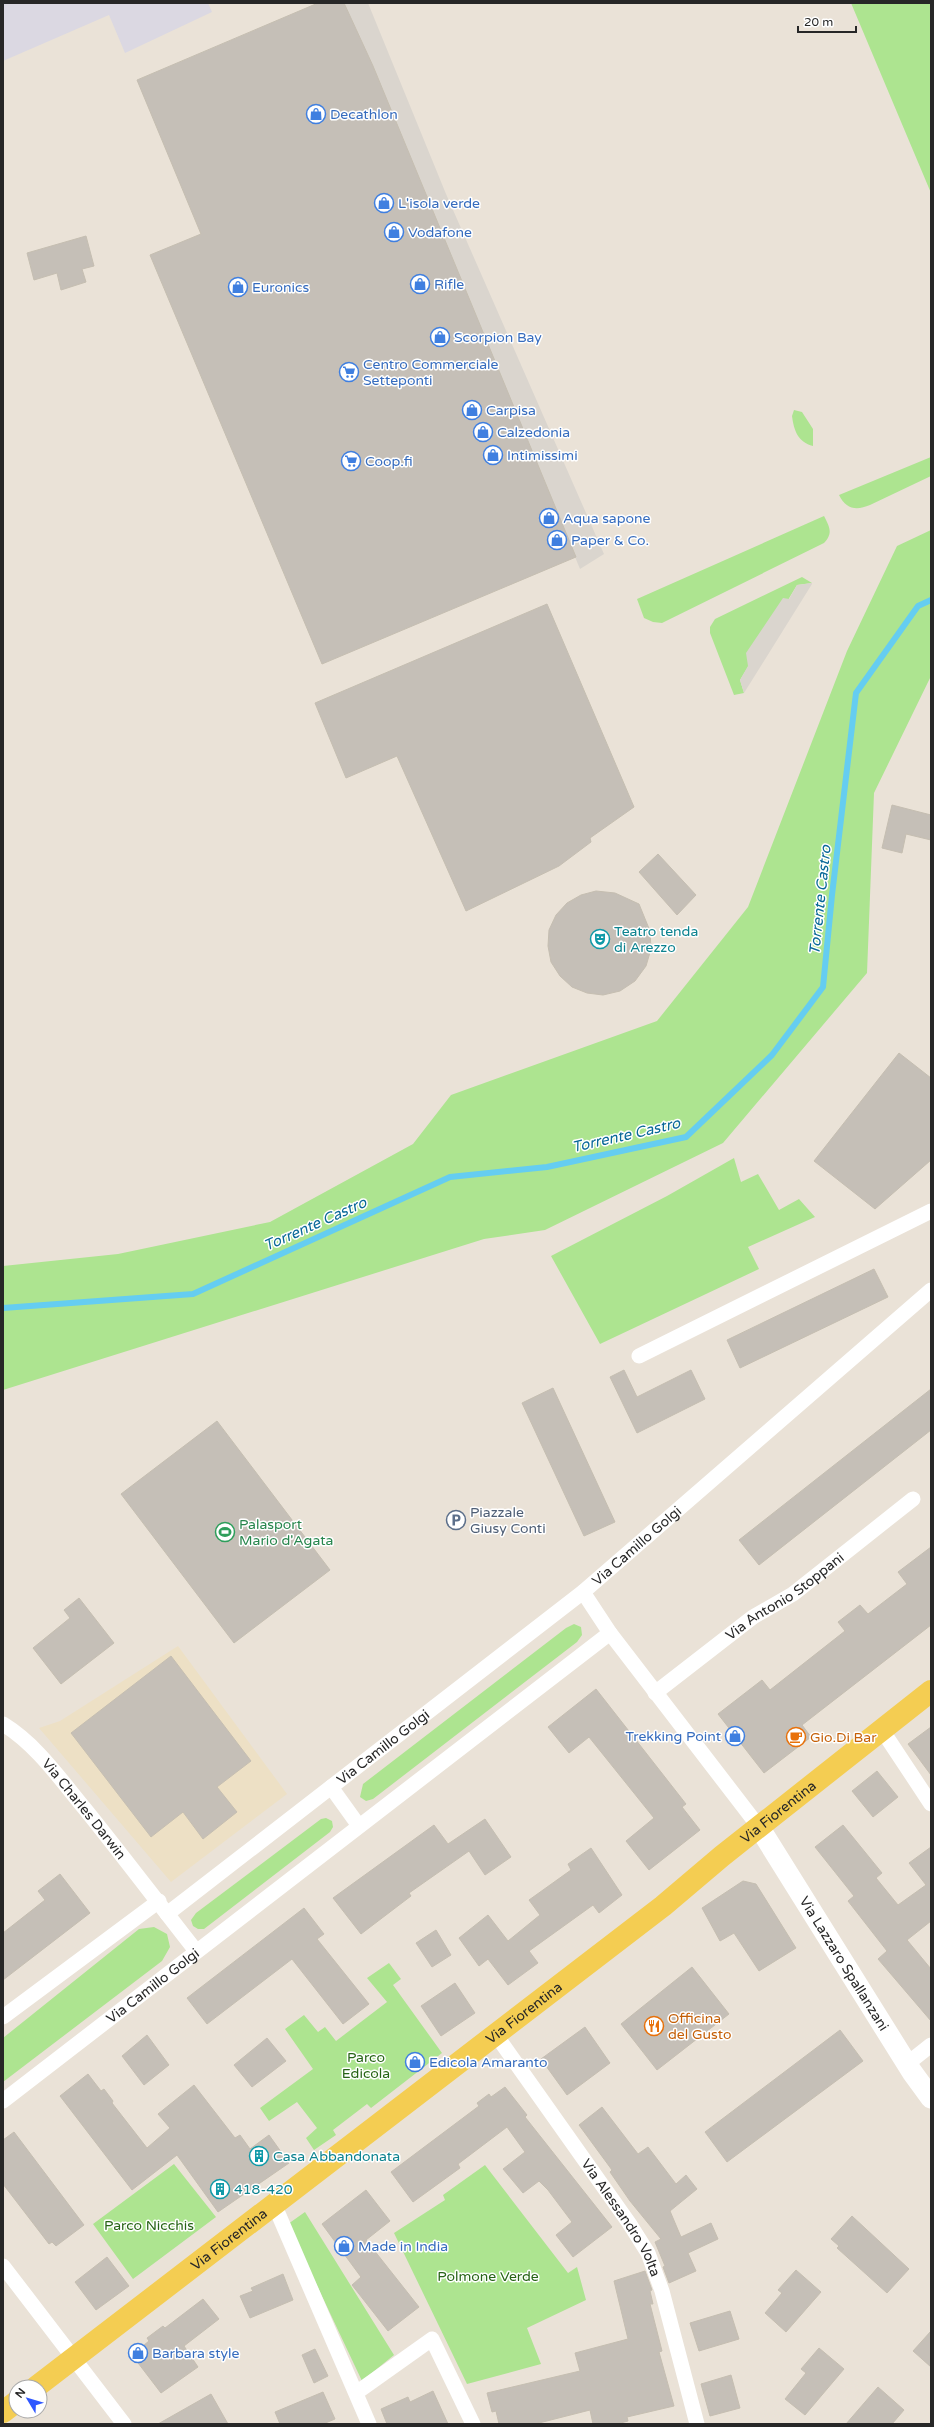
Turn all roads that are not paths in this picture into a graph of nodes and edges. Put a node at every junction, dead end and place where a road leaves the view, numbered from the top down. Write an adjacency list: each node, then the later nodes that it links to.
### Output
1 (931, 1211): 3 (street)
2 (931, 1290): 5 (street, Via Camillo Golgi)
3 (639, 1356)
4 (913, 1499): 8 (street, Via Antonio Stoppani)
5 (583, 1592): 6 (street); 11 (street, Via Camillo Golgi)
6 (610, 1634): 8 (street); 13 (street, Via Camillo Golgi)
7 (931, 1691): 10 (main road, Via Fiorentina)
8 (656, 1693): 14 (street)
9 (3, 1724): 15 (street, Via Charles Darwin)
10 (882, 1730): 12 (street); 14 (main road, Via Fiorentina)
11 (331, 1787): 13 (street, Via Camillo Golgi); 16 (street, Via Camillo Golgi)
12 (931, 1804)
13 (359, 1826): 17 (street, Via Camillo Golgi)
14 (759, 1827): 19 (main road, Via Fiorentina); 21 (street, Via Lazzaro Spallanzani)
15 (159, 1901): 16 (street, Via Charles Darwin); 18 (street)
16 (167, 1914): 17 (street, Via Charles Darwin)
17 (196, 1951): 23 (street, Via Camillo Golgi)
18 (3, 2017)
19 (496, 2034): 24 (main road, Via Fiorentina); 32 (street, Via Alessandro Volta)
20 (931, 2045): 21 (street)
21 (907, 2064): 22 (street, Via Lazzaro Spallanzani)
22 (931, 2098)
23 (3, 2101)
24 (274, 2204): 26 (main road, Via Fiorentina); 28 (street)
25 (3, 2266): 26 (street)
26 (74, 2357): 27 (main road, Via Fiorentina); 29 (street)
27 (46, 2379)
28 (356, 2393): 30 (street); 31 (street)
29 (124, 2424)
30 (369, 2424)
31 (473, 2424)
32 (697, 2424)

